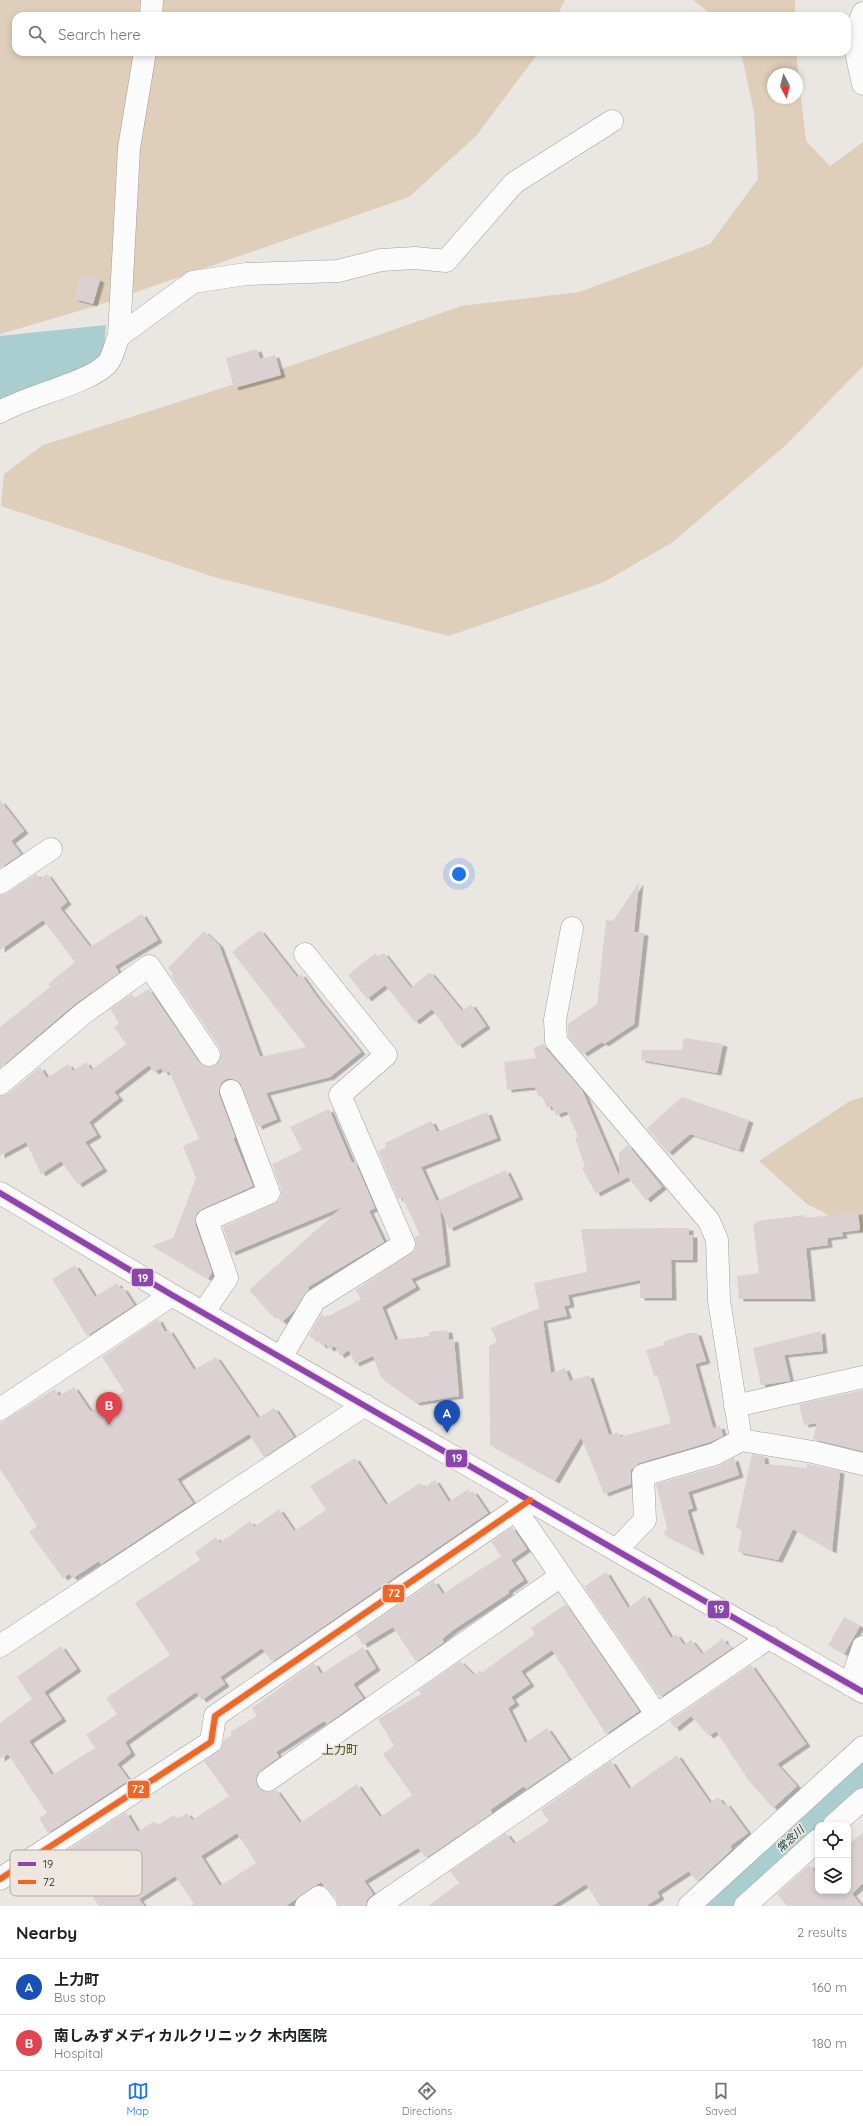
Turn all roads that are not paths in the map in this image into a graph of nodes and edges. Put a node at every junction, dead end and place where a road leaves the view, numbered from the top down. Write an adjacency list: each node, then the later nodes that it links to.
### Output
1 (152, 0): 2 (street)
2 (151, 12)
3 (863, 13): 5 (street)
4 (145, 56): 7 (street)
5 (863, 84)
6 (612, 121): 7 (street)
7 (119, 336): 8 (street)
8 (0, 412)
9 (51, 849): 10 (street)
10 (0, 883)
11 (572, 928): 22 (street)
12 (305, 954): 19 (street)
13 (208, 1055): 14 (street)
14 (0, 1084)
15 (231, 1091): 18 (street)
16 (0, 1193): 17 (street)
17 (172, 1295): 18 (street); 23 (street)
18 (203, 1313): 19 (street)
19 (281, 1357): 21 (street)
20 (863, 1377): 22 (street)
21 (365, 1405): 26 (street); 30 (street)
22 (735, 1406): 24 (street)
23 (0, 1409)
24 (741, 1440): 25 (street); 27 (street)
25 (863, 1464)
26 (523, 1505): 27 (street); 28 (street); 39 (street)
27 (616, 1549): 29 (street)
28 (560, 1576): 33 (street); 35 (street)
29 (770, 1638): 32 (street); 33 (street)
30 (0, 1646)
31 (863, 1647): 32 (street)
32 (857, 1688)
33 (656, 1715): 44 (street)
34 (863, 1747): 45 (street)
35 (268, 1780)
36 (863, 1799): 37 (street)
37 (837, 1822)
38 (815, 1843): 46 (street)
39 (45, 1850)
40 (10, 1873): 41 (street)
41 (0, 1879)
42 (306, 1906): 43 (street)
43 (326, 1906)
44 (378, 1906)
45 (689, 1906)
46 (745, 1906)

